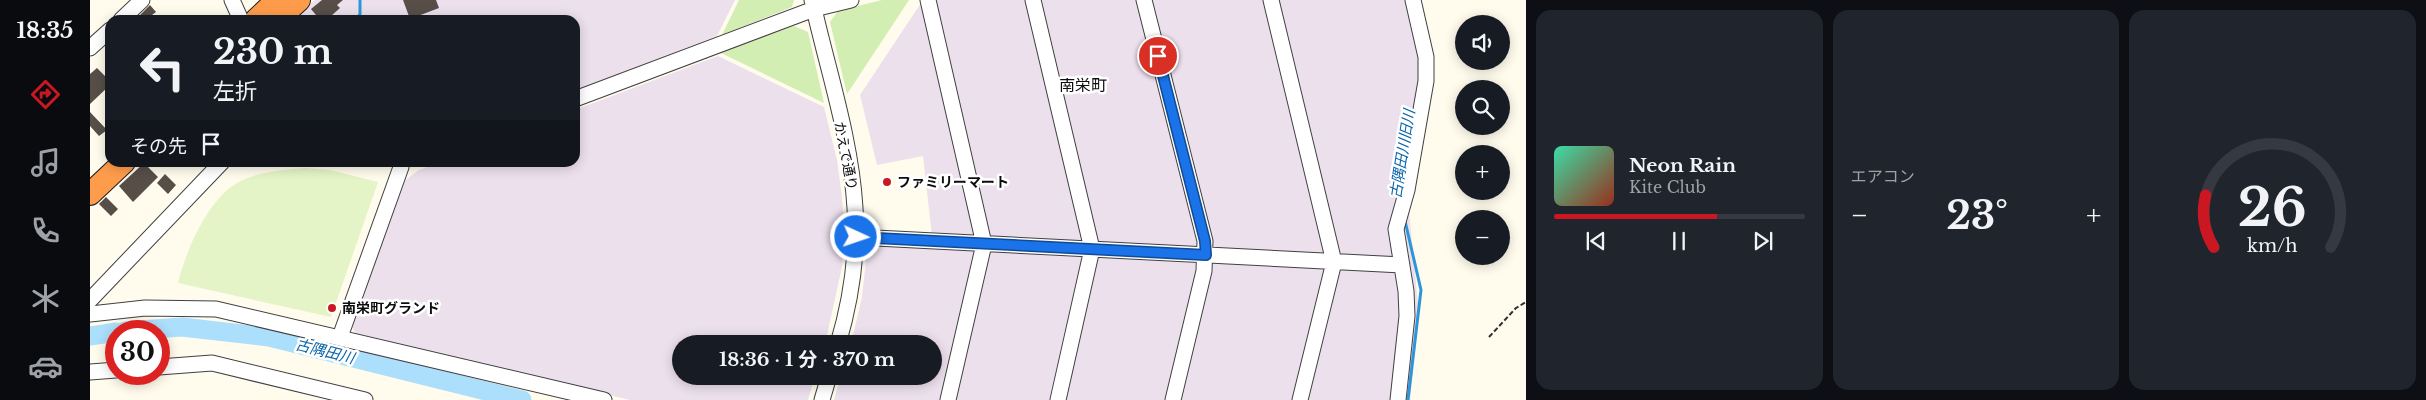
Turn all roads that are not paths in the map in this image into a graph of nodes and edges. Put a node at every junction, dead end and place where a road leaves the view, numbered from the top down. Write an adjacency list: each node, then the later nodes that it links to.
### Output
1 (142, 0): 12 (street)
2 (232, 0): 13 (street)
3 (277, 0): 14 (highway)
4 (299, 0): 15 (highway)
5 (851, 0): 11 (street)
6 (928, 0): 26 (street)
7 (1033, 0): 27 (street)
8 (1144, 0): 28 (street)
9 (1271, 0): 29 (street)
10 (1414, 0): 30 (street)
11 (813, 4): 18 (street); 25 (street, かえで通り)
12 (126, 15)
13 (239, 15)
14 (261, 15)
15 (283, 15)
16 (105, 34): 17 (street)
17 (90, 48)
18 (580, 97)
19 (105, 159): 23 (highway)
20 (119, 167): 24 (highway)
21 (217, 167): 31 (street)
22 (402, 167): 34 (street)
23 (90, 173)
24 (90, 194)
25 (856, 237): 26 (street); 33 (street, かえで通り)
26 (984, 244): 27 (street); 43 (street)
27 (1092, 249): 28 (street); 44 (street)
28 (1206, 255): 29 (street); 45 (street)
29 (1334, 262): 30 (street); 46 (street)
30 (1402, 266): 47 (street)
31 (90, 300)
32 (90, 314): 34 (street)
33 (840, 335)
34 (340, 336): 41 (street)
35 (170, 366): 39 (street)
36 (105, 371): 37 (street)
37 (90, 372)
38 (826, 385): 42 (street)
39 (319, 395): 40 (street)
40 (365, 400)
41 (604, 400)
42 (822, 400)
43 (948, 400)
44 (1058, 400)
45 (1174, 400)
46 (1300, 400)
47 (1398, 400)

